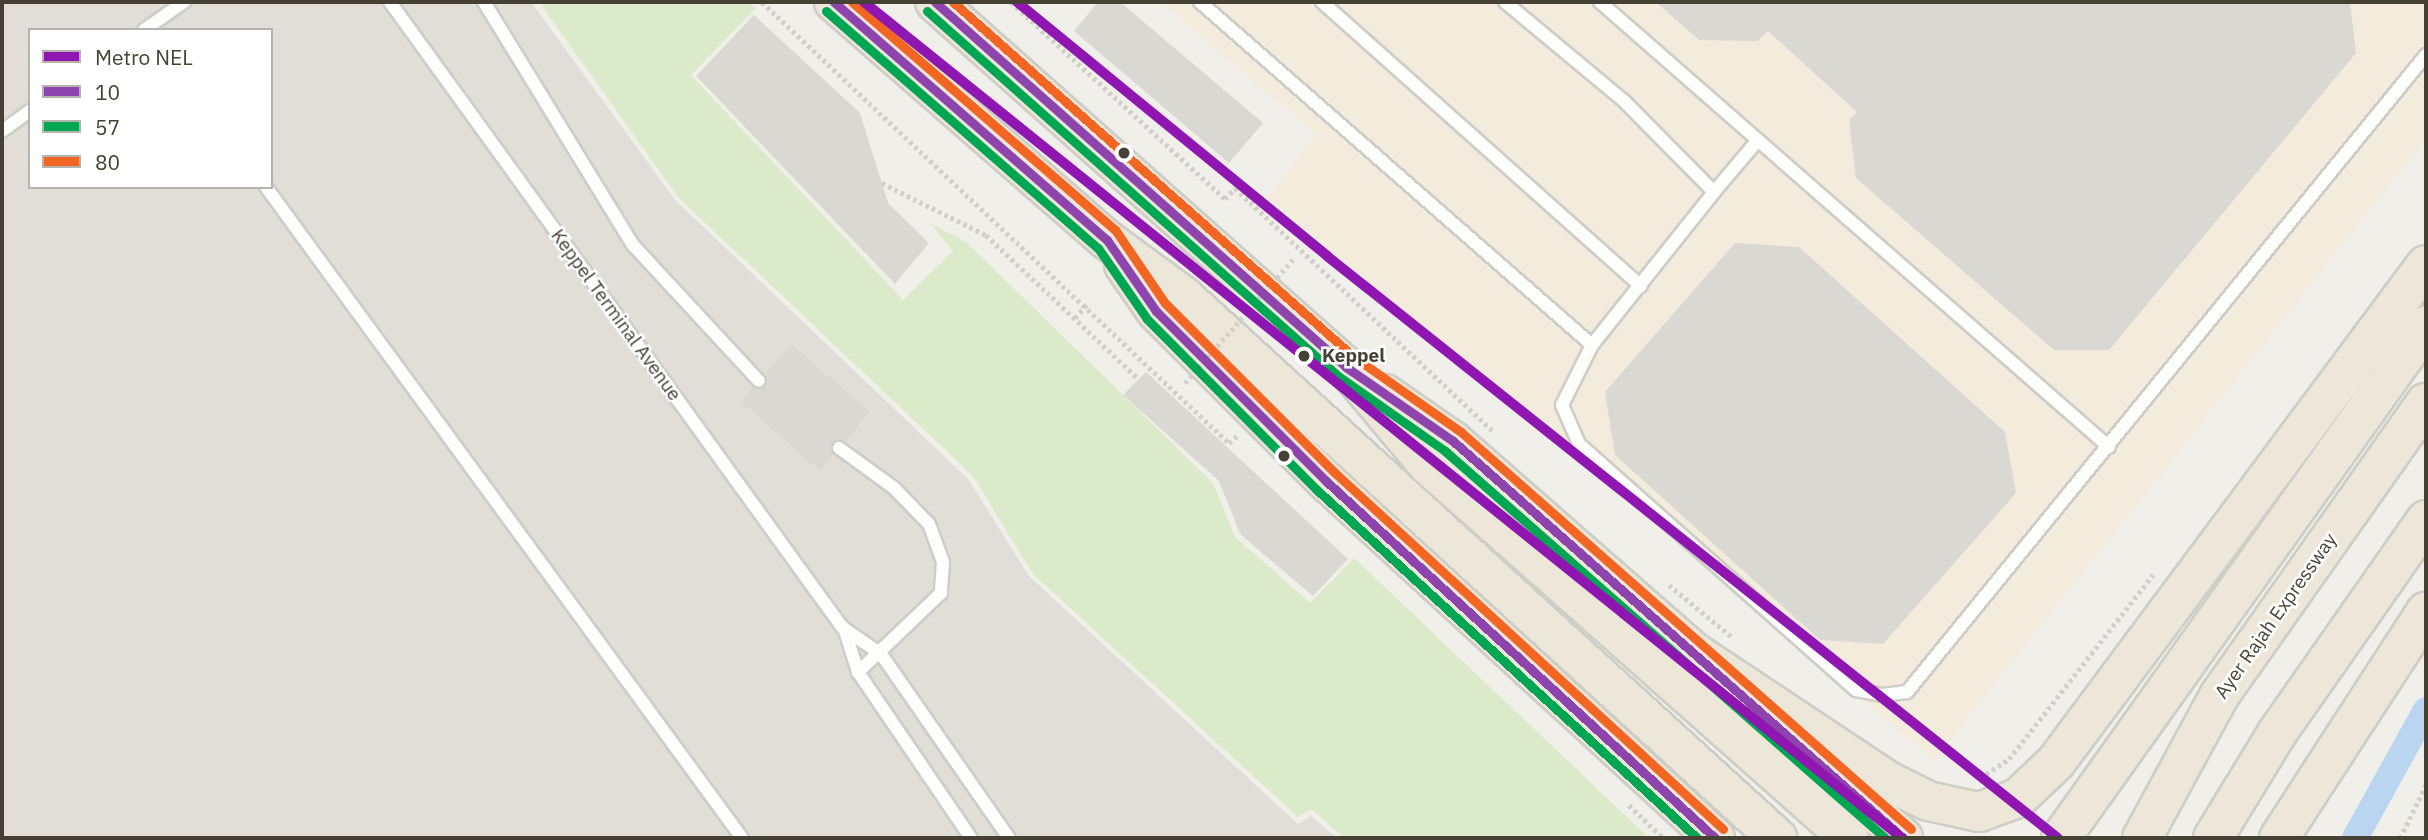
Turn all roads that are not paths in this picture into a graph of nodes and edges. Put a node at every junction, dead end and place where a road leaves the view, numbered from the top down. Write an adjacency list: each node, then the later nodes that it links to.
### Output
1 (184, 2): 10 (lane)
2 (390, 2): 29 (lane, Keppel Terminal Avenue)
3 (484, 2): 23 (lane)
4 (834, 2): 17 (highway)
5 (934, 2): 22 (highway)
6 (1200, 2): 21 (lane)
7 (1322, 2): 19 (lane)
8 (1505, 2): 16 (lane)
9 (1600, 2): 14 (lane)
10 (149, 28)
11 (2426, 55): 25 (lane)
12 (28, 112): 13 (lane)
13 (2, 131)
14 (1758, 140): 16 (lane); 25 (lane)
15 (267, 189): 33 (lane)
16 (1714, 192): 19 (lane)
17 (1107, 240): 36 (highway); 37 (highway)
18 (2426, 265): 30 (highway)
19 (1641, 286): 21 (lane)
20 (2426, 326): 40 (highway)
21 (1592, 345): 25 (lane)
22 (1346, 367): 30 (highway); 38 (highway)
23 (759, 381)
24 (2426, 403): 41 (highway, Ayer Rajah Expressway)
25 (2109, 447)
26 (839, 448): 31 (lane)
27 (2426, 520): 42 (highway)
28 (2426, 612): 43 (highway)
29 (844, 628): 31 (lane, Keppel Terminal Avenue); 32 (lane, Keppel Terminal Avenue)
30 (1694, 652): 39 (highway)
31 (881, 654): 32 (lane); 35 (lane, Keppel Terminal Avenue)
32 (858, 672): 34 (lane, Keppel Terminal Avenue)
33 (742, 838)
34 (971, 838)
35 (1009, 838)
36 (1715, 838)
37 (1777, 838)
38 (1849, 838)
39 (1903, 838)
40 (2061, 838)
41 (2142, 838)
42 (2213, 838)
43 (2279, 838)

